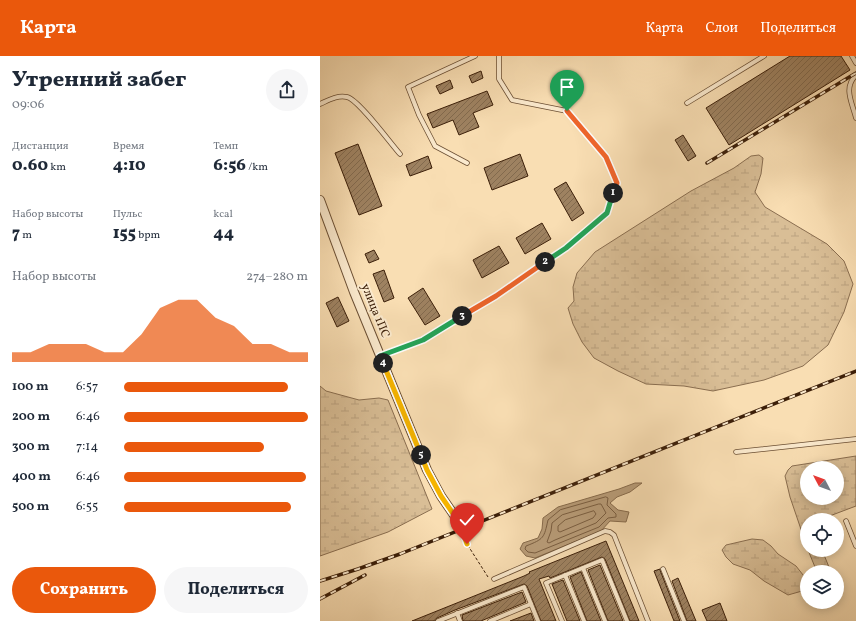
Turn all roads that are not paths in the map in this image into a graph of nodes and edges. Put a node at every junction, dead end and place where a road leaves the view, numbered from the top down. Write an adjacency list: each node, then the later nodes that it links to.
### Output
1 (476, 56): 11 (lane)
2 (499, 56): 13 (lane)
3 (764, 56): 7 (lane)
4 (852, 56): 5 (lane)
5 (856, 63)
6 (856, 75): 9 (lane)
7 (687, 103)
8 (320, 104): 10 (lane)
9 (856, 118)
10 (400, 154)
11 (467, 163)
12 (320, 200): 13 (street, улица 1ПС)
13 (380, 356): 16 (street, улица 1ПС)
14 (856, 439): 15 (lane)
15 (736, 452)
16 (454, 515)
17 (846, 521): 18 (lane)
18 (856, 546)
19 (583, 568): 21 (lane); 31 (lane); 32 (lane)
20 (663, 570): 34 (lane)
21 (565, 575): 29 (lane); 30 (lane)
22 (494, 579): 33 (lane)
23 (531, 604): 24 (lane); 27 (lane); 28 (lane)
24 (457, 614): 25 (lane); 26 (lane)
25 (438, 621)
26 (460, 621)
27 (490, 621)
28 (538, 621)
29 (562, 621)
30 (584, 621)
31 (605, 621)
32 (627, 621)
33 (648, 621)
34 (684, 621)

